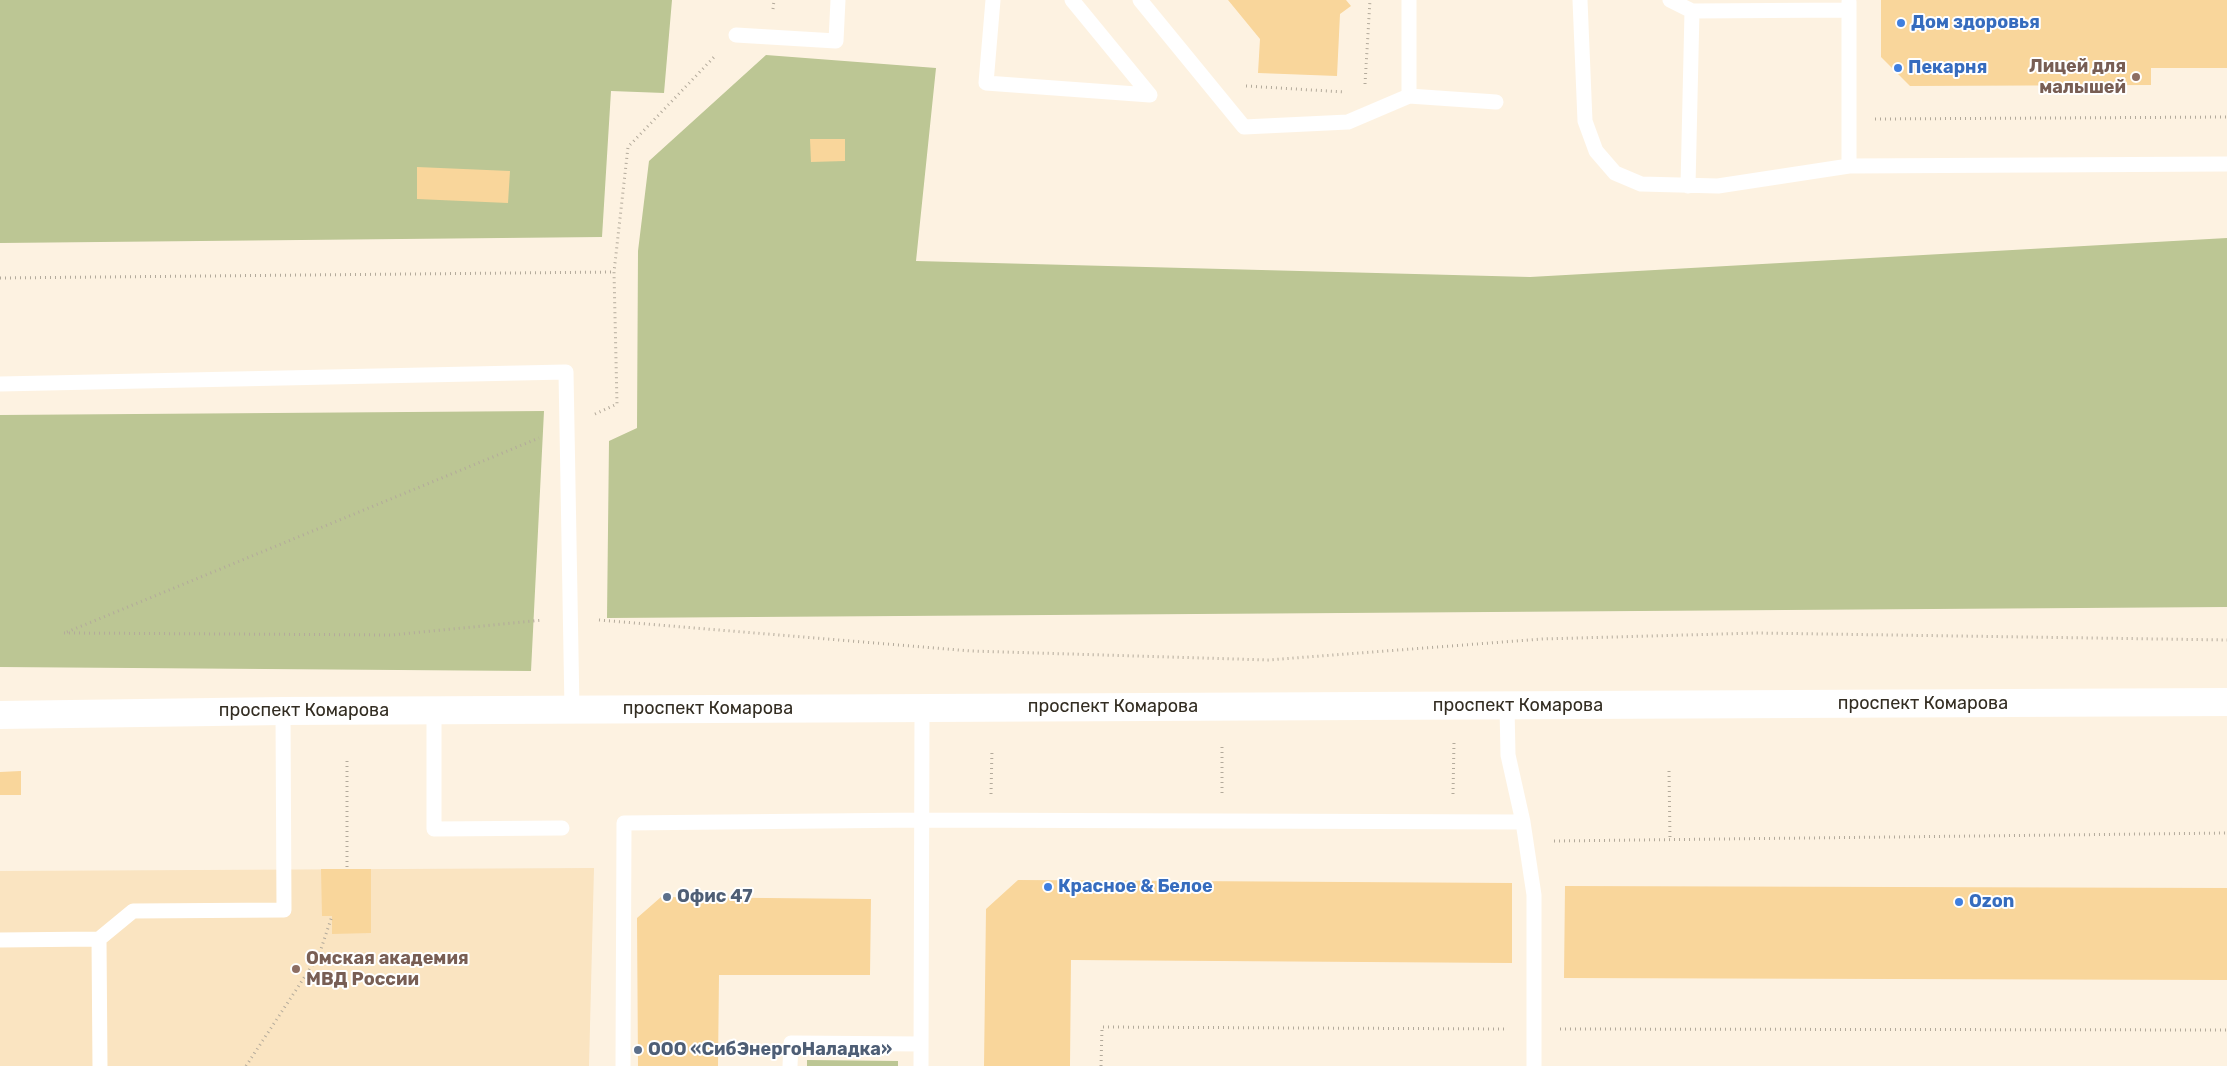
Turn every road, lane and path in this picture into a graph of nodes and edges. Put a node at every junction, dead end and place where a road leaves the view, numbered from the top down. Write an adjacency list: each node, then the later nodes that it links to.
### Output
1 (838, 0): 11 (lane)
2 (993, 0): 3 (lane)
3 (1072, 0)
4 (1140, 0): 15 (lane)
5 (1370, 0): 14 (path)
6 (1409, 0): 15 (lane)
7 (1580, 0): 21 (lane)
8 (1670, 0): 10 (lane)
9 (1849, 5): 10 (lane); 20 (lane)
10 (1692, 11): 21 (lane)
11 (736, 35): 22 (path)
12 (1238, 85): 13 (path)
13 (1355, 92)
14 (1364, 93)
15 (1409, 96): 16 (lane)
16 (1496, 102)
17 (2227, 117): 18 (path)
18 (1874, 118)
19 (2227, 164): 20 (lane)
20 (1849, 166): 21 (lane)
21 (1688, 186)
22 (614, 272): 23 (path); 25 (path)
23 (0, 278)
24 (0, 384): 25 (lane)
25 (568, 426): 26 (lane); 26 (path)
26 (571, 618): 27 (path); 31 (lane)
27 (2227, 640)
28 (2227, 702): 29 (main road, проспект Комарова)
29 (1507, 706): 30 (main road, проспект Комарова); 44 (lane)
30 (922, 708): 31 (main road, проспект Комарова); 40 (lane)
31 (572, 710): 33 (main road, проспект Комарова)
32 (283, 711): 33 (main road, проспект Комарова); 34 (main road, проспект Комарова); 51 (lane)
33 (434, 711): 45 (lane)
34 (0, 715)
35 (1454, 742): 43 (path)
36 (1222, 746): 42 (path)
37 (992, 749): 41 (path)
38 (347, 761): 49 (path)
39 (1670, 771): 47 (path)
40 (922, 820): 41 (lane); 55 (lane); 58 (lane)
41 (991, 821): 42 (lane)
42 (1222, 821): 43 (lane)
43 (1453, 822): 44 (lane)
44 (1523, 822): 48 (lane)
45 (562, 828)
46 (2227, 833): 47 (path)
47 (1670, 840): 48 (path)
48 (1526, 841): 53 (lane)
49 (347, 869)
50 (332, 916): 57 (path)
51 (99, 939): 52 (lane); 56 (lane)
52 (0, 940)
53 (1534, 1029): 54 (path); 61 (path); 62 (lane)
54 (2227, 1030)
55 (921, 1044): 59 (lane); 60 (lane)
56 (100, 1066)
57 (246, 1066)
58 (623, 1066)
59 (790, 1066)
60 (921, 1066)
61 (1101, 1066)
62 (1534, 1066)

